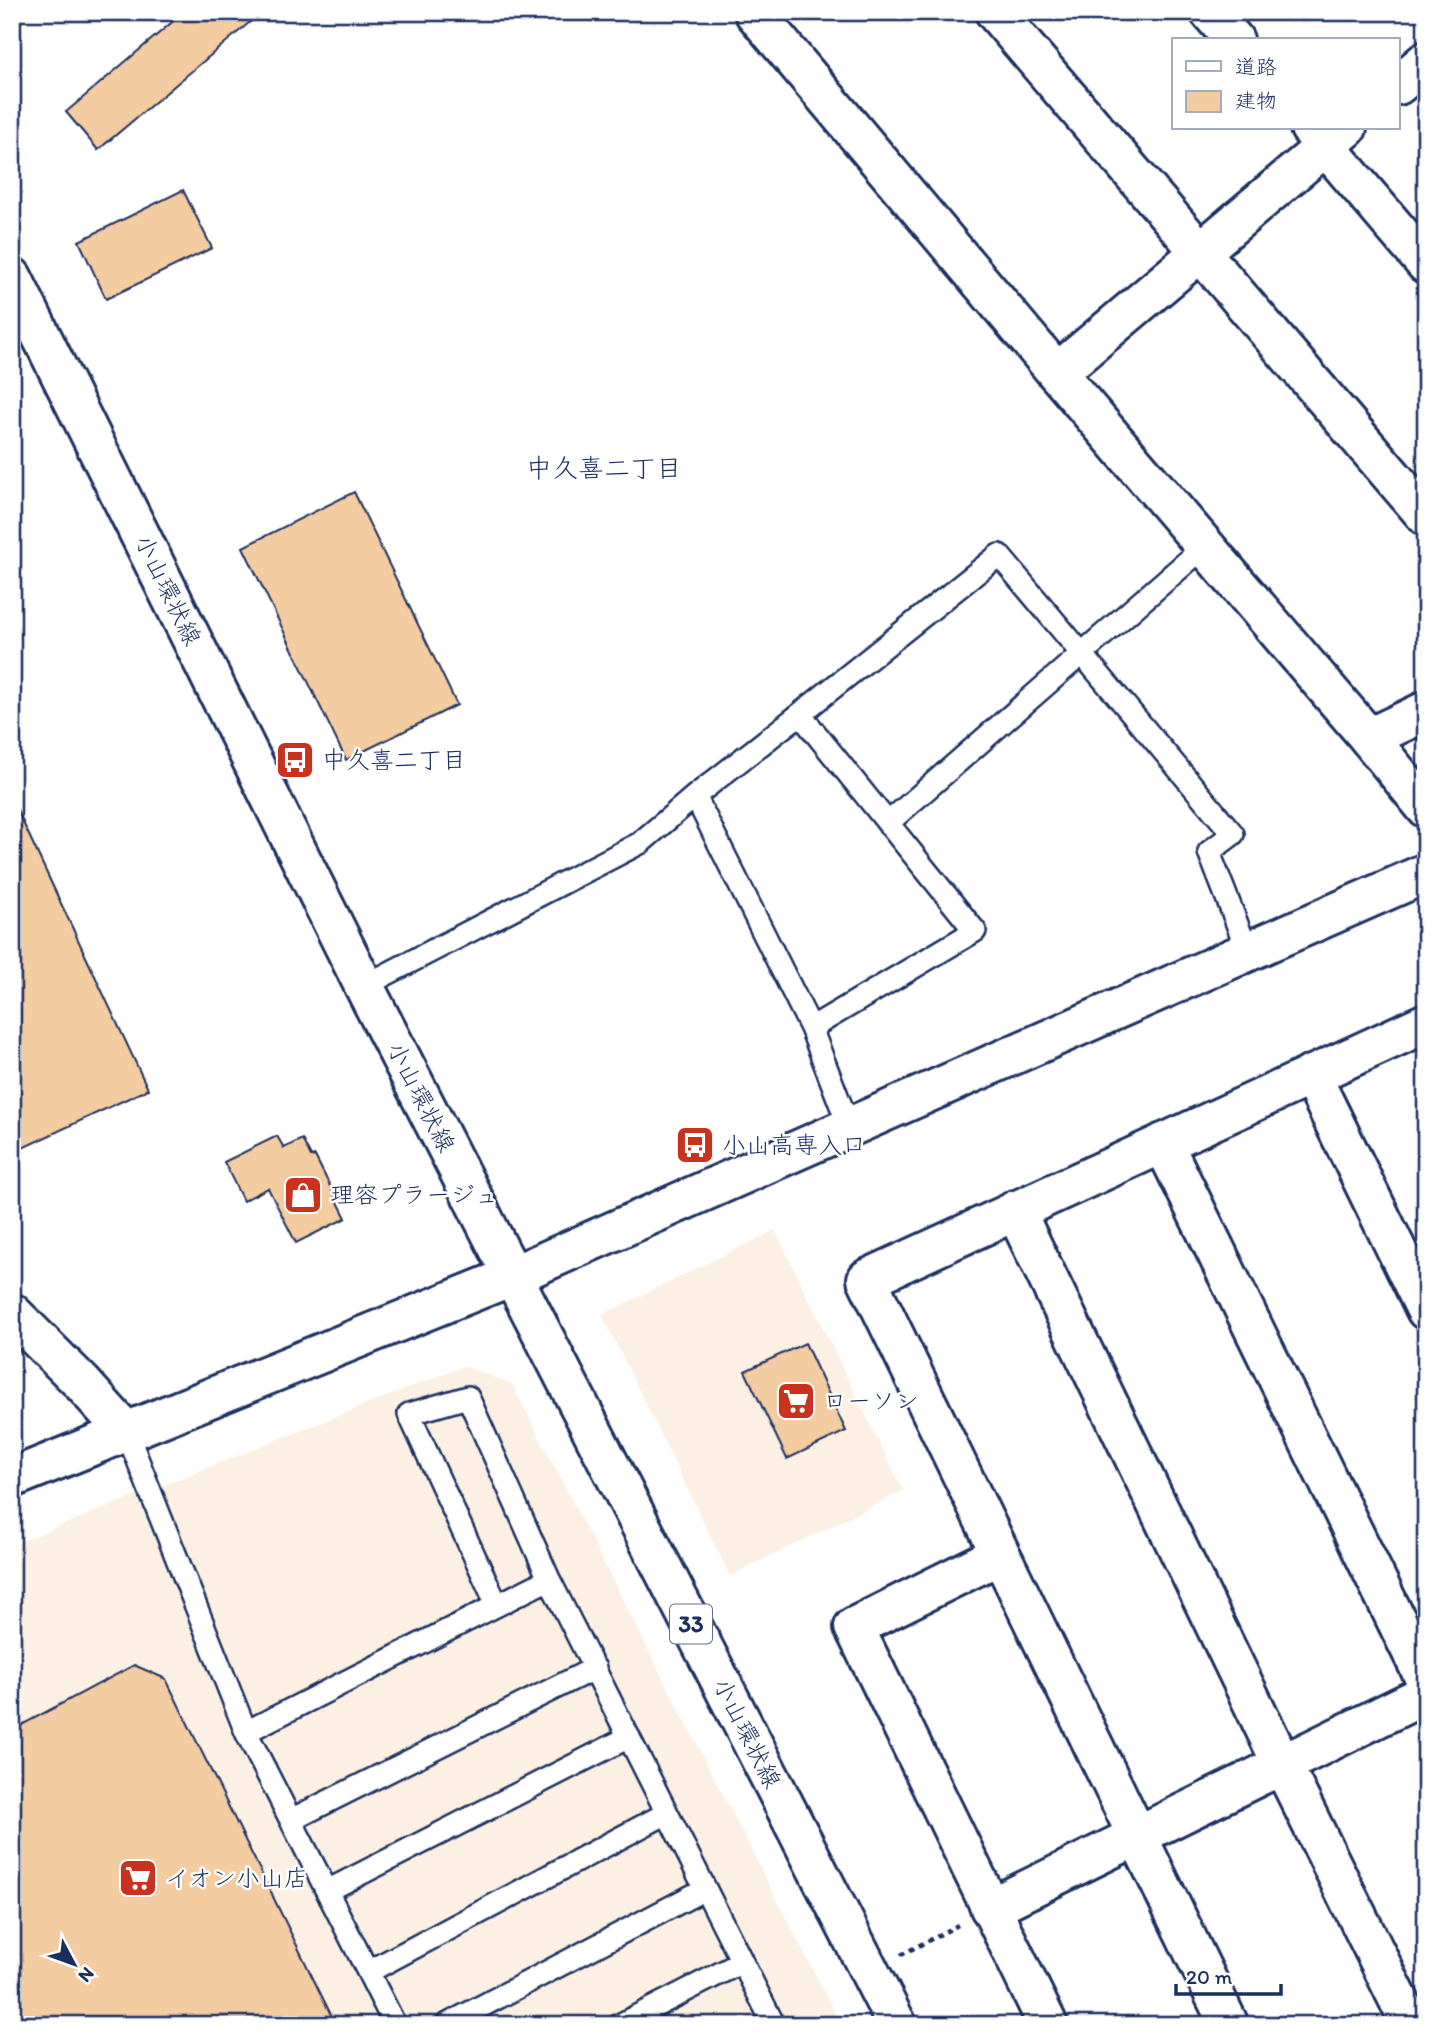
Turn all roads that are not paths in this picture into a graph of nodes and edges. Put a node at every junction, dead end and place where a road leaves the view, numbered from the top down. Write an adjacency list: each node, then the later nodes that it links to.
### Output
1 (754, 12): 11 (street)
2 (995, 12): 8 (street)
3 (1210, 12): 4 (street)
4 (1232, 38)
5 (1426, 61): 6 (street)
6 (1400, 83)
7 (1327, 134): 8 (street); 9 (street)
8 (1200, 252): 11 (street); 12 (street)
9 (1426, 264)
10 (12, 277): 23 (street, 小山環状線 / 33)
11 (1057, 373): 13 (street)
12 (1426, 516)
13 (1205, 546): 14 (lane); 17 (street)
14 (1082, 652): 16 (lane); 20 (lane); 22 (lane)
15 (1426, 711): 17 (street)
16 (800, 714): 18 (lane); 20 (lane)
17 (1369, 738): 19 (street)
18 (695, 796): 23 (lane); 25 (lane)
19 (1426, 808)
20 (888, 821): 25 (lane)
21 (1426, 873): 22 (street)
22 (1248, 952): 27 (street)
23 (364, 986): 30 (street, 小山環状線 / 33)
24 (1426, 1023): 26 (street)
25 (811, 1028): 27 (lane)
26 (1311, 1075): 28 (street); 31 (street)
27 (850, 1129): 30 (street)
28 (1163, 1143): 29 (street); 39 (street)
29 (1015, 1210): 35 (street); 43 (street)
30 (512, 1276): 33 (street); 56 (street, 小山環状線 / 33)
31 (1426, 1310)
32 (12, 1314): 33 (street)
33 (127, 1433): 34 (street); 41 (lane)
34 (12, 1478)
35 (999, 1555): 46 (street); 49 (street)
36 (550, 1579): 37 (lane); 37 (lane); 38 (lane)
37 (497, 1605): 41 (lane)
38 (595, 1668): 42 (lane); 45 (lane)
39 (1426, 1682)
40 (1426, 1694): 43 (street)
41 (246, 1732): 45 (lane)
42 (629, 1737): 44 (lane); 48 (lane)
43 (1282, 1764): 46 (street); 59 (street)
44 (667, 1812): 47 (lane); 51 (lane)
45 (290, 1819): 48 (lane)
46 (1136, 1836): 49 (street); 58 (street)
47 (705, 1889): 50 (lane); 53 (lane)
48 (327, 1891): 51 (lane)
49 (990, 1908): 57 (street)
50 (742, 1962): 54 (lane); 55 (lane)
51 (368, 1972): 52 (lane)
52 (395, 2025)
53 (446, 2025)
54 (619, 2025)
55 (774, 2025)
56 (897, 2025)
57 (1048, 2025)
58 (1229, 2025)
59 (1411, 2025)

